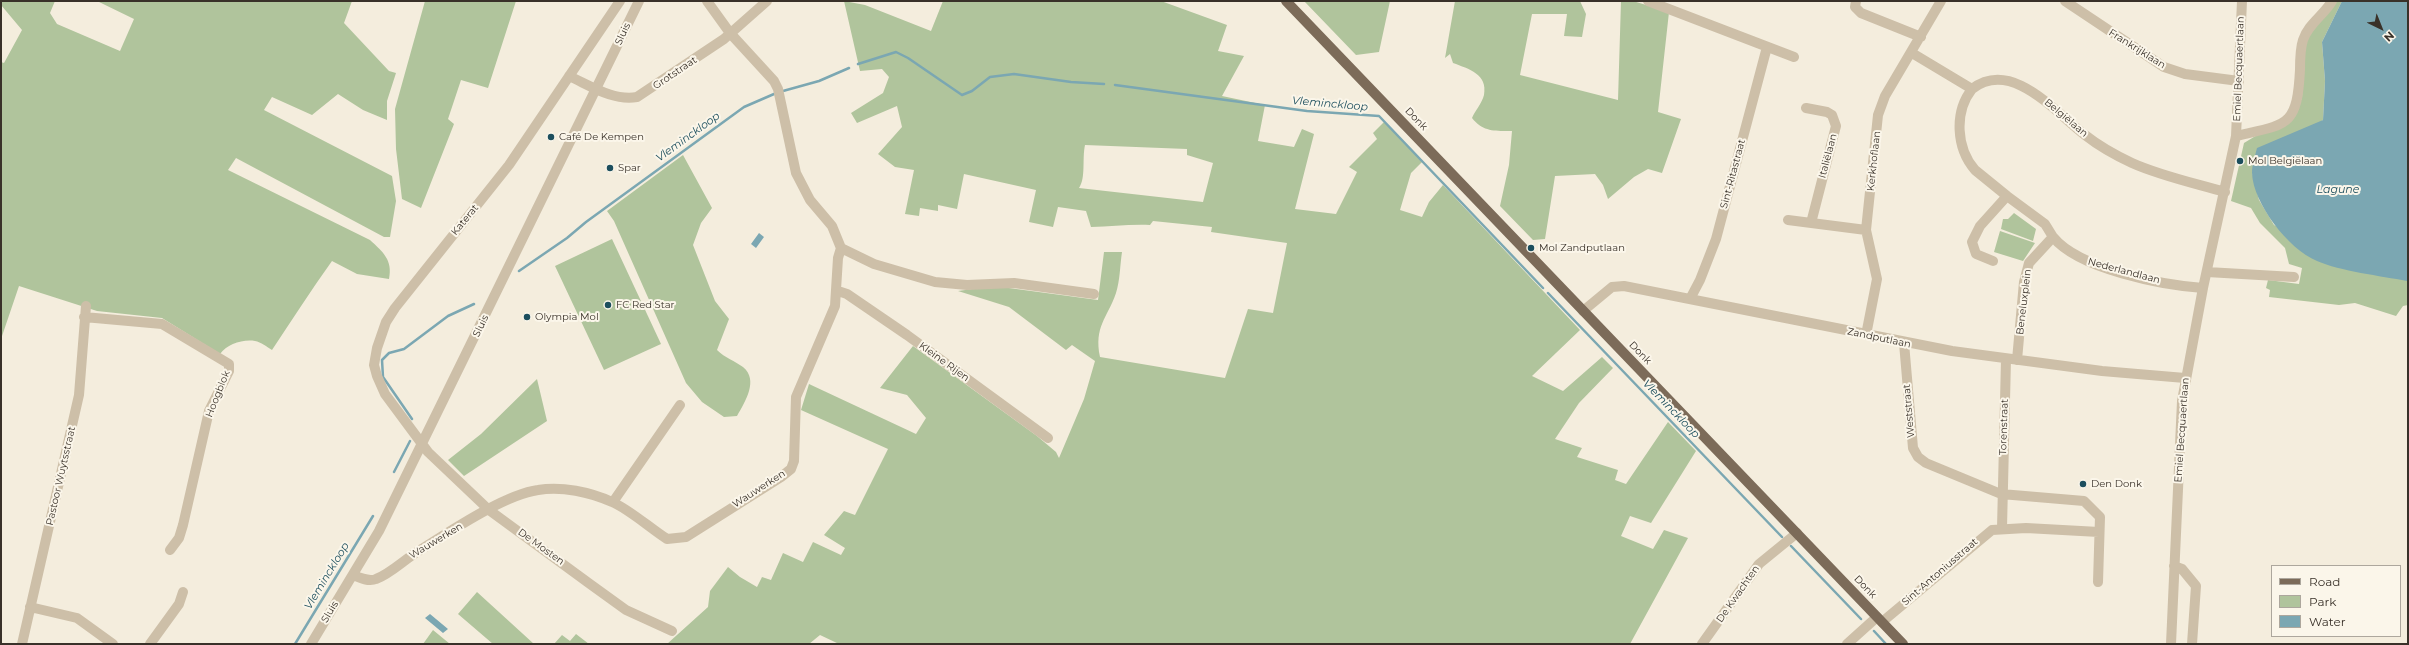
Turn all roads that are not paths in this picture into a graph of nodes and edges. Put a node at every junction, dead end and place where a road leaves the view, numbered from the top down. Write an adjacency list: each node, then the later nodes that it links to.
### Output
1 (620, 1): 17 (street, Katerat)
2 (638, 1): 19 (street, Sluis)
3 (707, 1): 12 (street)
4 (768, 1): 12 (street, Grotstraat)
5 (1286, 1): 38 (main road, Donk)
6 (1648, 1): 14 (street)
7 (1856, 1): 13 (street)
8 (1941, 1): 13 (street, Kerkhoflaan)
9 (2065, 1): 18 (street, Frankrijklaan)
10 (2242, 1): 18 (street, Emiel Becquaertlaan)
11 (2332, 1): 22 (street, Emiel Becquaertlaan)
12 (730, 33): 19 (street, Grotstraat); 29 (street)
13 (1921, 37): 15 (street, Kerkhoflaan)
14 (1767, 47): 16 (street); 36 (street, Sint-Ritastraat)
15 (1912, 53): 20 (street); 27 (street, Kerkhoflaan)
16 (1794, 57)
17 (570, 76): 19 (street, Grotstraat); 47 (street, Katerat)
18 (2239, 81): 22 (street, Emiel Becquaertlaan)
19 (597, 89): 47 (street, Sluis)
20 (1972, 89): 23 (street, Belgiëlaan); 24 (street)
21 (1806, 108): 26 (street, Italiëlaan)
22 (2236, 136): 23 (street, Emiel Becquaertlaan)
23 (2225, 192): 31 (street, Emiel Becquaertlaan)
24 (2007, 196): 28 (street); 30 (street)
25 (1788, 220): 26 (street)
26 (1811, 223): 27 (street)
27 (1866, 230): 40 (street, Kerkhoflaan)
28 (2053, 237): 33 (street, Nederlandlaan); 43 (street, Beneluxplein)
29 (841, 248): 34 (street, Wauwerken); 35 (street)
30 (1993, 261)
31 (2207, 272): 32 (street); 33 (street, Emiel Becquaertlaan)
32 (2294, 277)
33 (2203, 288): 44 (street, Emiel Becquaertlaan)
34 (838, 291): 46 (street, Kleine Rijen); 49 (street, Wauwerken)
35 (1094, 294)
36 (1690, 299): 38 (street, Zandputlaan); 40 (street, Zandputlaan)
37 (86, 306): 39 (street, Pastoor Wuytsstraat)
38 (1583, 311): 53 (main road, Donk)
39 (84, 317): 54 (street, Hoogblok); 59 (street, Pastoor Wuytsstraat)
40 (1866, 335): 41 (street, Zandputlaan)
41 (1904, 344): 42 (street, Zandputlaan); 48 (street, Weststraat)
42 (2006, 359): 43 (street, Zandputlaan); 48 (street, Torenstraat)
43 (2017, 360): 44 (street, Zandputlaan)
44 (2185, 378): 55 (street, Emiel Becquaertlaan)
45 (680, 405): 49 (street)
46 (1048, 438)
47 (423, 445): 50 (street, De Mosten); 56 (street, Sluis)
48 (2001, 494): 51 (street); 52 (street)
49 (613, 502): 50 (street, Wauwerken)
50 (490, 510): 56 (street, Wauwerken); 61 (street, De Mosten)
51 (2002, 528): 52 (street, Sint-Antoniusstraat); 60 (street, Sint-Antoniusstraat)
52 (2099, 532): 57 (street)
53 (1797, 533): 60 (main road, Donk); 66 (street, De Kwachten)
54 (170, 550)
55 (2174, 566): 69 (street, Emiel Becquaertlaan); 70 (street)
56 (353, 575): 65 (street, Sluis)
57 (2098, 582)
58 (183, 592): 64 (street)
59 (30, 607): 62 (street, Pastoor Wuytsstraat); 63 (street)
60 (1880, 620): 67 (street, Sint-Antoniusstraat); 68 (main road, Donk)
61 (672, 631)
62 (22, 644)
63 (113, 644)
64 (150, 644)
65 (311, 644)
66 (1702, 644)
67 (1848, 644)
68 (1903, 644)
69 (2171, 644)
70 (2192, 644)

